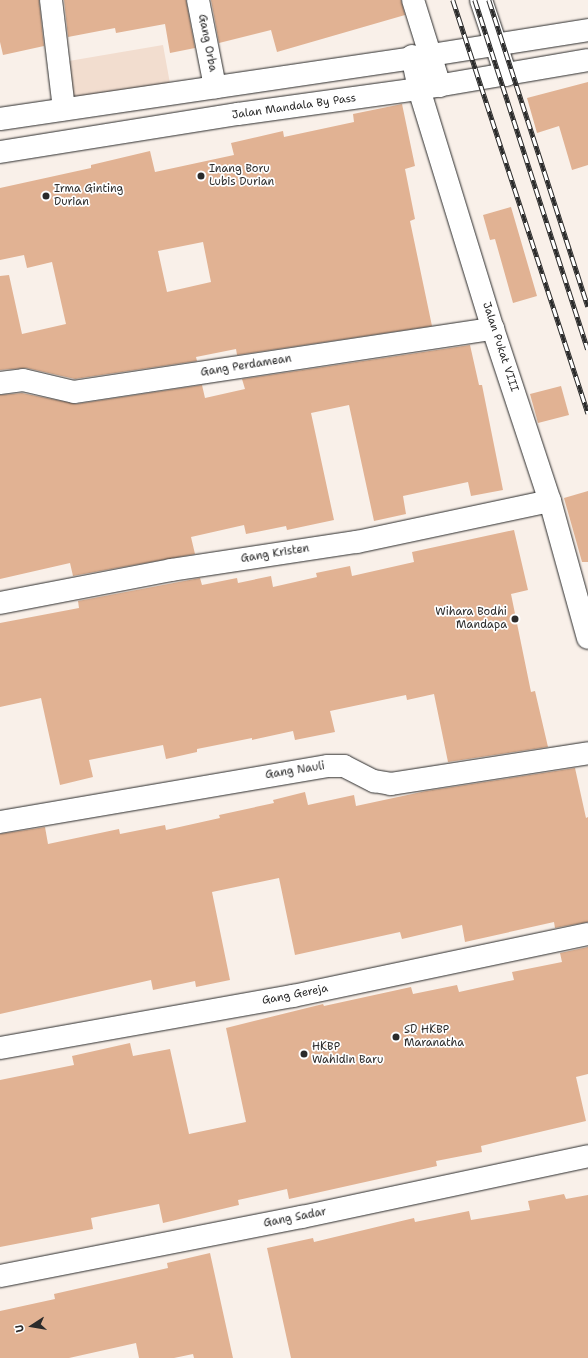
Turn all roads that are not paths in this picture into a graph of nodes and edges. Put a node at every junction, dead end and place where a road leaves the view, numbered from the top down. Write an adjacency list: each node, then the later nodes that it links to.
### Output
1 (50, 0): 13 (street)
2 (198, 0): 11 (street, Gang Orba)
3 (413, 0): 7 (street)
4 (481, 0): 6 (street)
5 (588, 30): 6 (street)
6 (495, 44): 7 (street); 9 (street)
7 (422, 56): 10 (street); 11 (street); 12 (street, Jalan Pukat VIII)
8 (588, 60): 9 (street, Jalan Mandala By Pass)
9 (506, 74): 10 (street, Jalan Mandala By Pass)
10 (440, 86): 12 (street, Jalan Mandala By Pass)
11 (215, 87): 13 (street)
12 (420, 89): 15 (street, Jalan Mandala By Pass); 16 (street, Jalan Pukat VIII)
13 (64, 109): 14 (street)
14 (0, 119)
15 (0, 152)
16 (493, 329): 17 (street, Gang Perdamean); 18 (street, Jalan Pukat VIII)
17 (0, 384)
18 (550, 501): 19 (street, Gang Kristen); 20 (street, Jalan Pukat VIII)
19 (0, 603)
20 (588, 638)
21 (588, 752): 22 (street, Gang Nauli)
22 (0, 822)
23 (588, 934): 24 (street, Gang Gereja)
24 (0, 1048)
25 (588, 1156): 26 (street, Gang Sadar)
26 (0, 1276)

